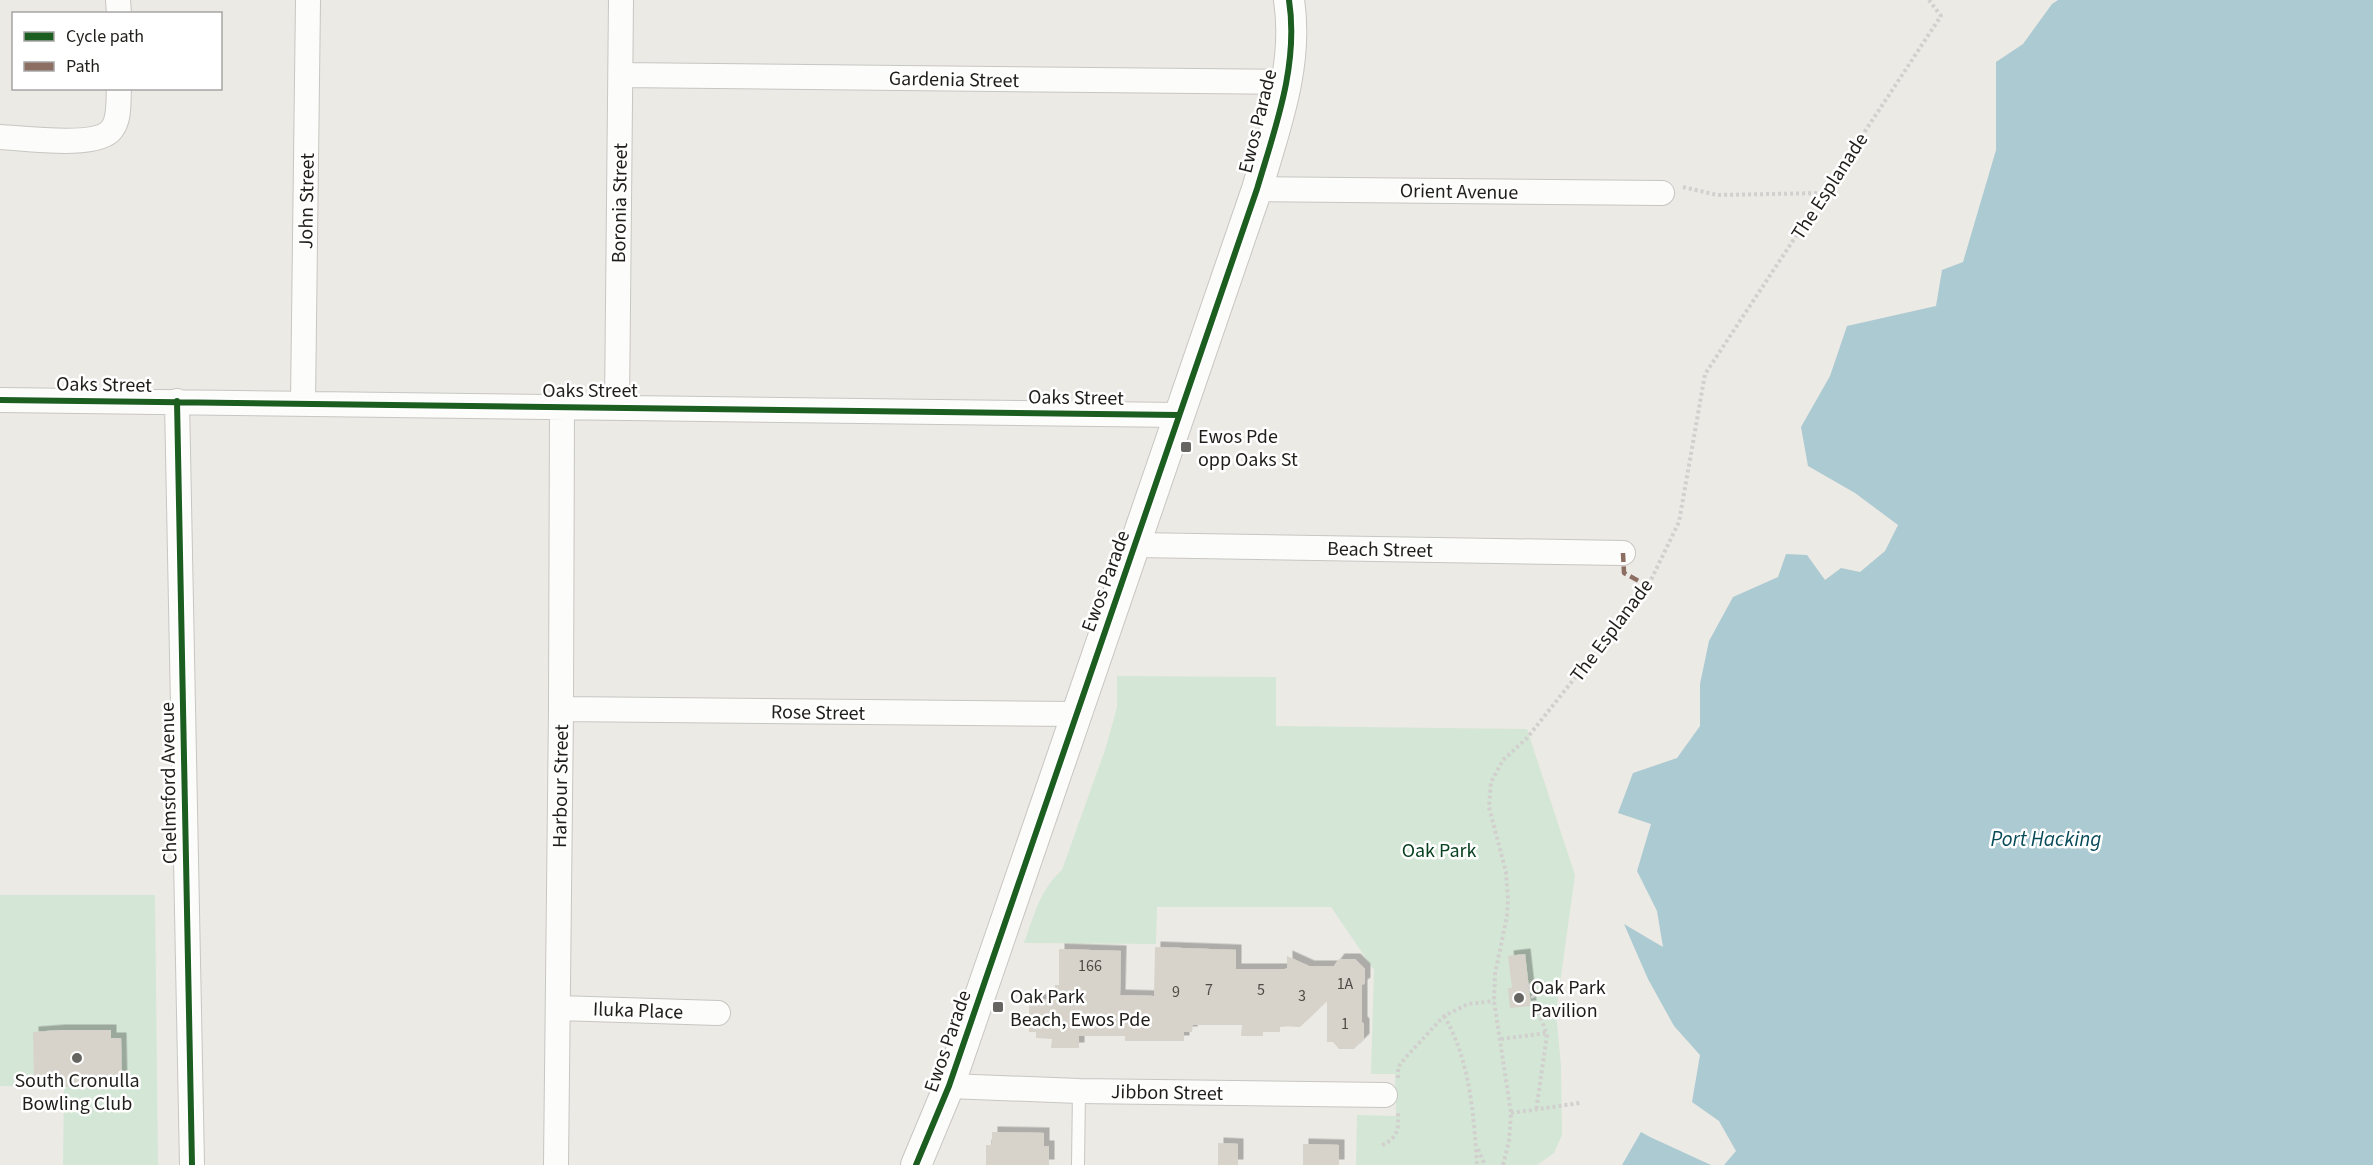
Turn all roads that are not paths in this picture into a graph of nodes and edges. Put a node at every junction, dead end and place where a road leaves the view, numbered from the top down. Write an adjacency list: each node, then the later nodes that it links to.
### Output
1 (308, 0): 12 (street, John Street)
2 (621, 0): 4 (street, Boronia Street)
3 (1289, 0): 5 (street, Ewos Parade)
4 (621, 75): 5 (street, Gardenia Street); 13 (street, Boronia Street)
5 (1287, 82): 8 (street, Ewos Parade)
6 (119, 90): 7 (street)
7 (0, 137)
8 (1257, 189): 9 (street, Orient Avenue); 15 (street, Ewos Parade)
9 (1662, 193)
10 (0, 400): 11 (street, Oaks Street)
11 (177, 401): 12 (street, Oaks Street); 25 (street, Chelmsford Avenue)
12 (303, 402): 14 (street, Oaks Street)
13 (617, 406): 14 (street, Oaks Street); 15 (street, Oaks Street)
14 (562, 407): 18 (street, Harbour Street)
15 (1179, 415): 16 (street, Ewos Parade)
16 (1136, 545): 17 (street, Beach Street); 19 (street, Ewos Parade)
17 (1623, 553)
18 (561, 709): 19 (street, Rose Street); 20 (street, Harbour Street)
19 (1076, 714): 22 (street, Ewos Parade)
20 (558, 1008): 21 (street, Iluka Place); 26 (street, Harbour Street)
21 (718, 1013)
22 (950, 1086): 23 (street, Jibbon Street); 27 (street, Ewos Parade)
23 (1079, 1091): 24 (street, Jibbon Street); 28 (lane)
24 (1394, 1097)
25 (192, 1165)
26 (556, 1165)
27 (916, 1165)
28 (1078, 1165)

